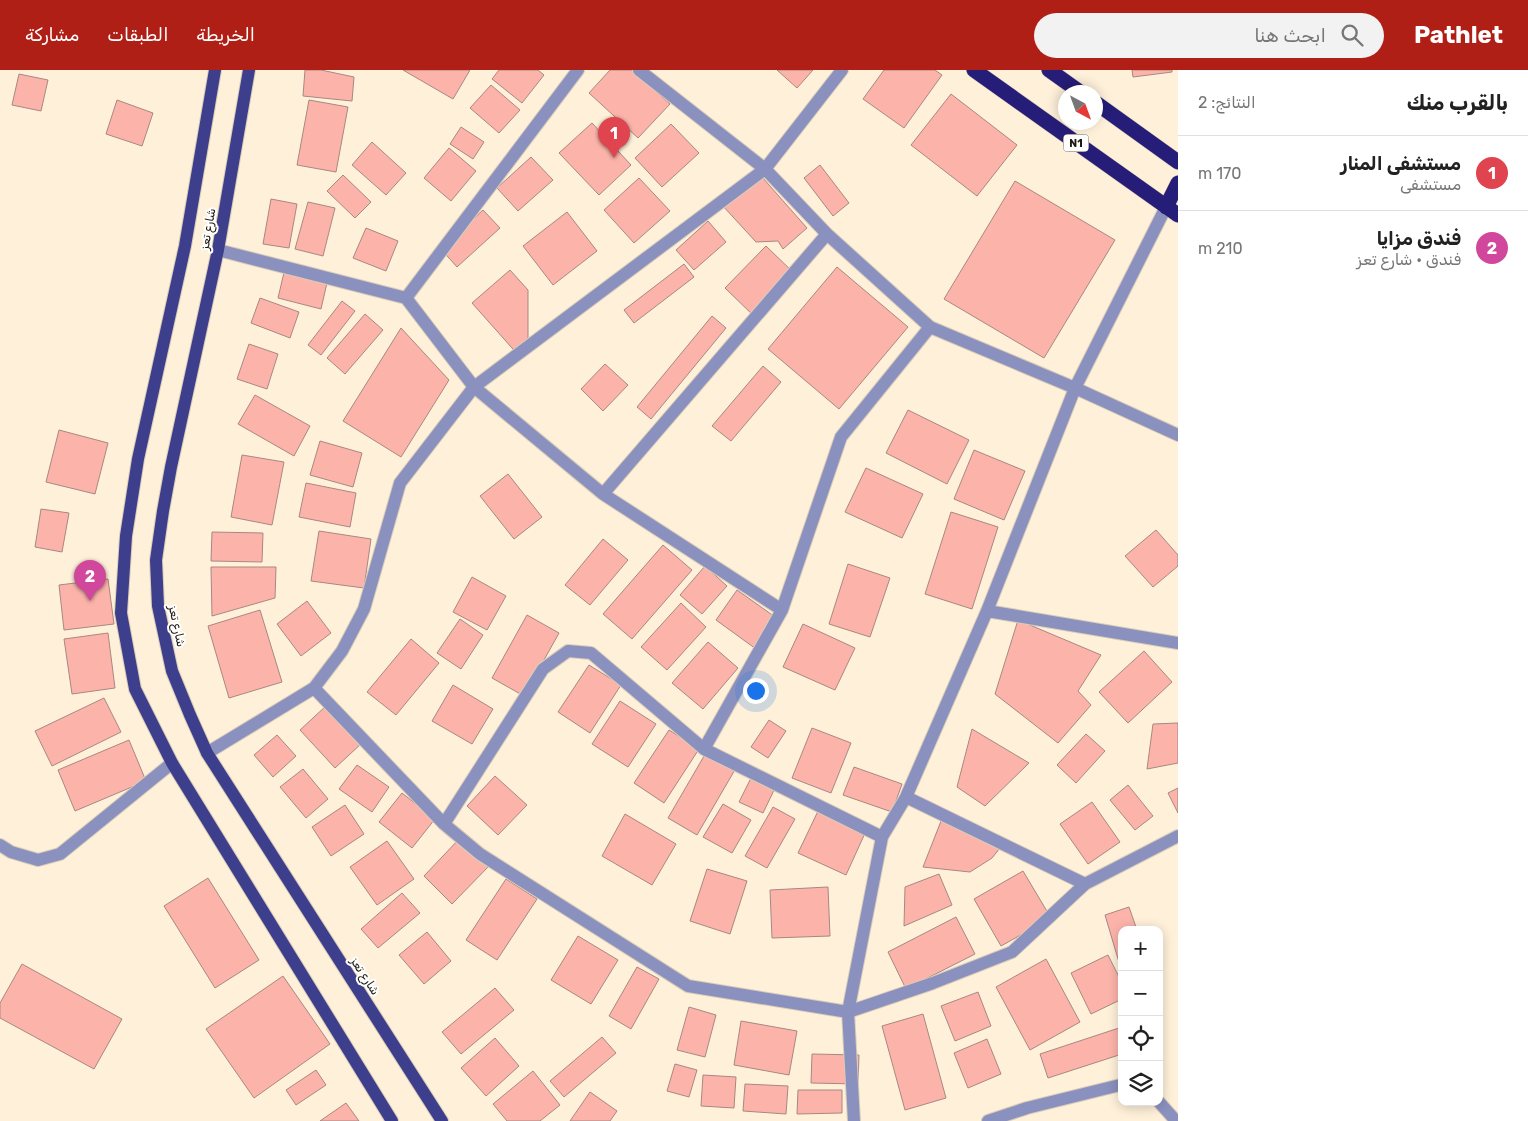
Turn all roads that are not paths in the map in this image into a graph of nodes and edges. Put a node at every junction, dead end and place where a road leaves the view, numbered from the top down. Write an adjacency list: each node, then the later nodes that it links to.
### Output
1 (215, 70): 28 (main road, شارع تعز)
2 (249, 70): 15 (main road, شارع تعز)
3 (578, 70): 16 (street)
4 (639, 70): 11 (street)
5 (842, 70): 11 (street)
6 (974, 70): 13 (highway, N1)
7 (1049, 70): 8 (highway)
8 (1070, 85)
9 (1103, 109): 10 (highway)
10 (1178, 162)
11 (765, 169): 14 (street); 18 (street)
12 (1178, 183): 13 (highway)
13 (1172, 211): 19 (street)
14 (827, 234): 17 (street); 21 (street)
15 (218, 250): 16 (street); 27 (main road, شارع تعز)
16 (406, 298): 18 (street)
17 (930, 327): 19 (street); 22 (street)
18 (474, 386): 21 (street); 25 (street)
19 (1075, 388): 20 (street); 23 (street)
20 (1178, 436)
21 (603, 494): 22 (street)
22 (782, 610): 26 (street)
23 (986, 611): 24 (street); 29 (street)
24 (1178, 643)
25 (314, 688): 27 (street); 30 (street)
26 (704, 749): 30 (street); 32 (street)
27 (207, 753): 39 (main road, شارع تعز)
28 (172, 763): 33 (street); 38 (main road, شارع تعز)
29 (906, 797): 32 (street); 34 (street)
30 (444, 824): 35 (street)
31 (1178, 836): 34 (street)
32 (882, 837): 35 (street)
33 (0, 845)
34 (1085, 884): 35 (street)
35 (848, 1012): 40 (street)
36 (1118, 1085): 41 (street)
37 (1163, 1106): 42 (street)
38 (392, 1121)
39 (442, 1121)
40 (854, 1121)
41 (988, 1121)
42 (1176, 1121)

